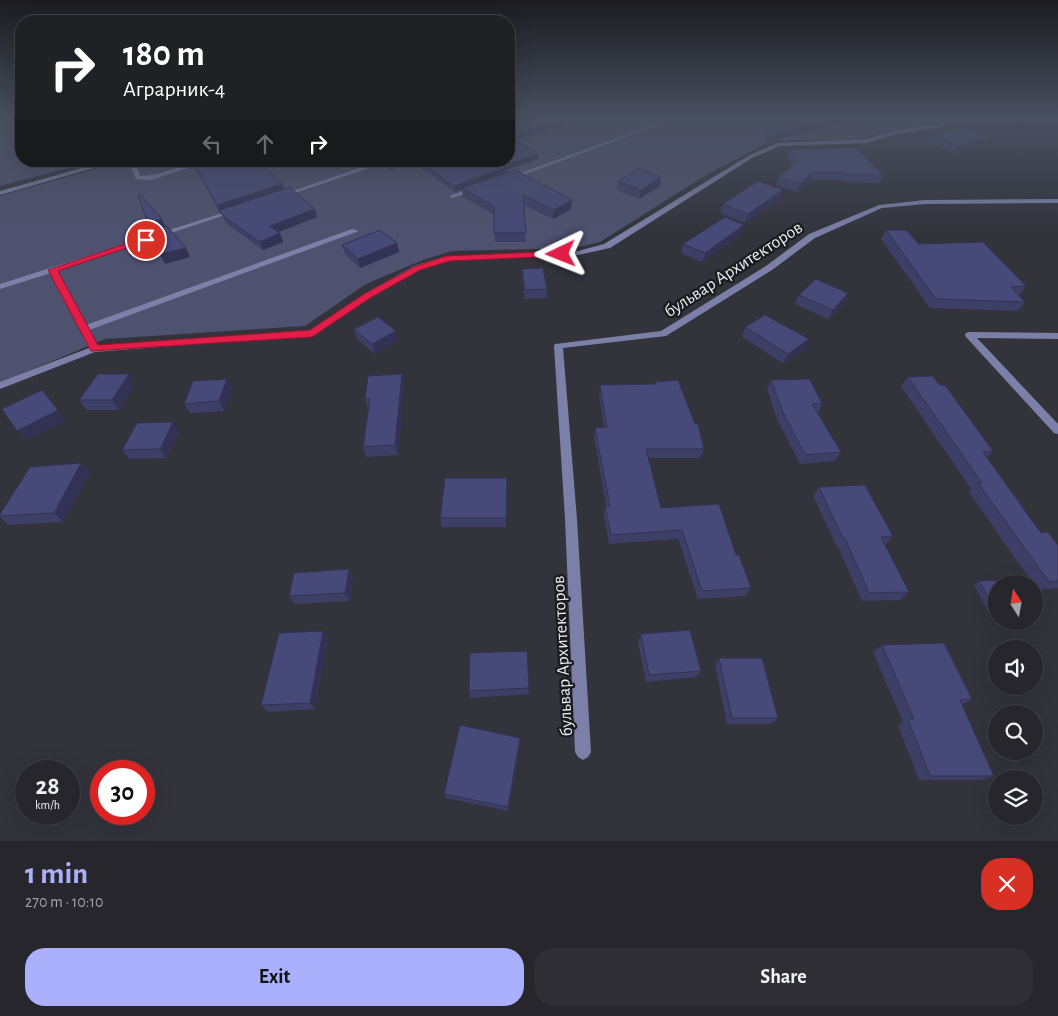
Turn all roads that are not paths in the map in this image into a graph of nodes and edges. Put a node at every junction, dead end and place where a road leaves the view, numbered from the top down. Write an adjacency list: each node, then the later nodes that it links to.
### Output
1 (562, 158): 7 (street)
2 (748, 158): 19 (street)
3 (93, 167): 9 (street)
4 (133, 167): 5 (street)
5 (188, 167)
6 (368, 167): 11 (street)
7 (499, 181)
8 (483, 187): 10 (street)
9 (0, 193)
10 (452, 196)
11 (276, 197)
12 (1058, 201): 22 (street, бульвар Архитекторов)
13 (239, 210): 15 (street)
14 (355, 231): 17 (street)
15 (53, 270): 16 (street); 17 (street)
16 (0, 287)
17 (84, 329): 19 (street)
18 (1058, 336): 21 (street)
19 (94, 349): 20 (street)
20 (0, 386)
21 (1058, 430)
22 (583, 752)

